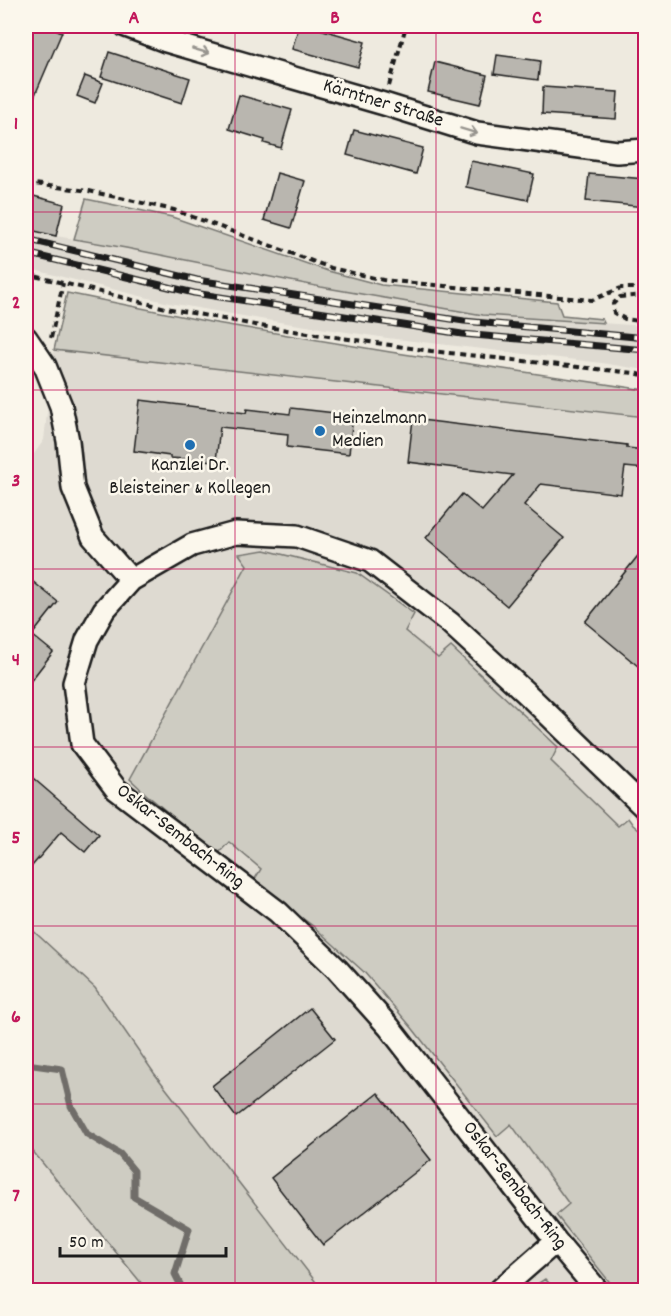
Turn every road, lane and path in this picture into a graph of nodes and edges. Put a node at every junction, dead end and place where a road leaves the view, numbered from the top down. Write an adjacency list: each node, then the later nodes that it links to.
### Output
1 (126, 26): 3 (street, Kärntner Straße, one-way to 3)
2 (406, 26): 3 (path)
3 (384, 104): 4 (street, Kärntner Straße, one-way to 4)
4 (645, 150)
5 (26, 183): 8 (path)
6 (26, 274): 7 (path)
7 (63, 283): 12 (path); 13 (path)
8 (645, 288)
9 (645, 295): 10 (path)
10 (645, 322)
11 (26, 338): 12 (street)
12 (45, 366): 14 (street)
13 (645, 376)
14 (130, 580): 15 (street, Oskar-Sembach-Ring); 16 (street, Oskar-Sembach-Ring)
15 (645, 809)
16 (556, 1241): 17 (street); 18 (street, Oskar-Sembach-Ring)
17 (500, 1290)
18 (597, 1290)

